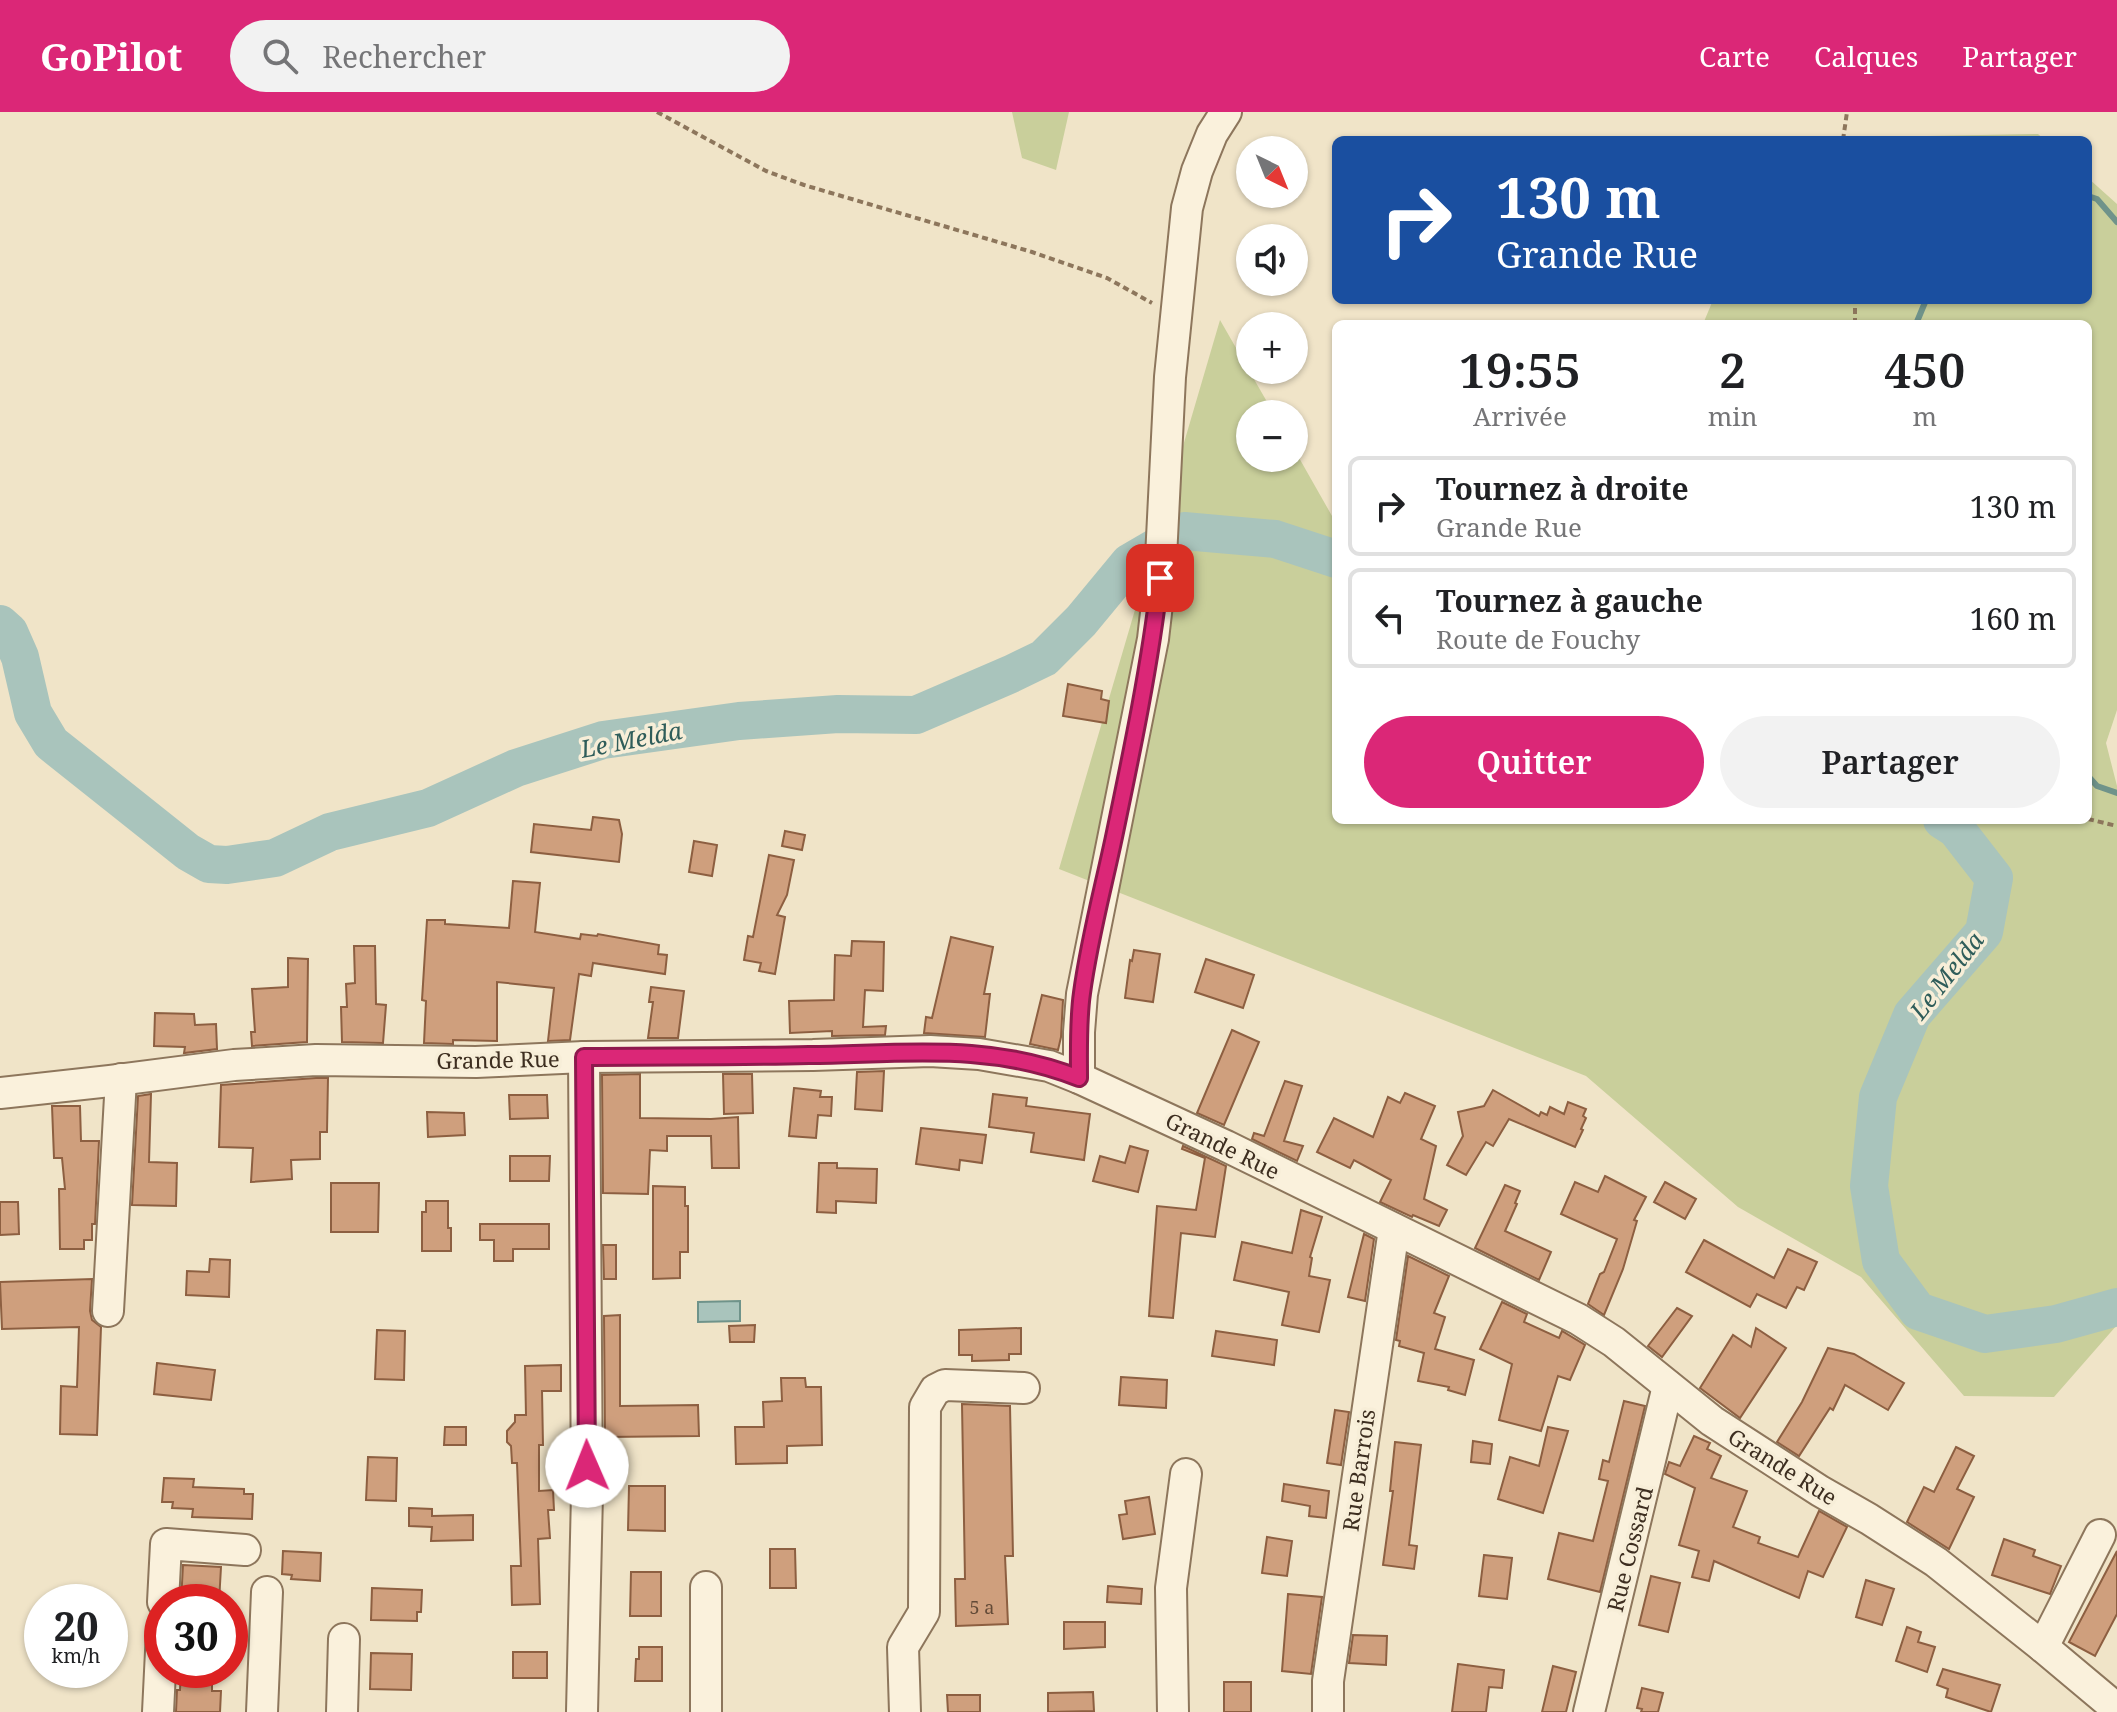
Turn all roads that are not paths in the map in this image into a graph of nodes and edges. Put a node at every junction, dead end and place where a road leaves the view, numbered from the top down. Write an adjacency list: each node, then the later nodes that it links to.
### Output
1 (1226, 112): 3 (street)
2 (584, 1057): 3 (street, Grande Rue); 4 (street, Grande Rue); 23 (street)
3 (1079, 1078): 6 (street, Grande Rue)
4 (121, 1079): 5 (street, Grande Rue); 7 (street)
5 (0, 1093)
6 (1394, 1229): 8 (street, Grande Rue); 27 (street, Rue Barrois)
7 (108, 1311)
8 (1668, 1386): 17 (street, Grande Rue); 28 (street, Rue Cossard)
9 (1024, 1388): 25 (street)
10 (1186, 1474): 26 (street)
11 (2100, 1535): 17 (street)
12 (245, 1550): 13 (street)
13 (164, 1584)
14 (706, 1587): 24 (street)
15 (267, 1592): 21 (street)
16 (344, 1639): 22 (street)
17 (2043, 1647): 19 (street, Grande Rue)
18 (159, 1688): 20 (street)
19 (2117, 1709)
20 (158, 1712)
21 (262, 1712)
22 (342, 1712)
23 (582, 1712)
24 (706, 1712)
25 (905, 1712)
26 (1173, 1712)
27 (1328, 1712)
28 (1589, 1712)

